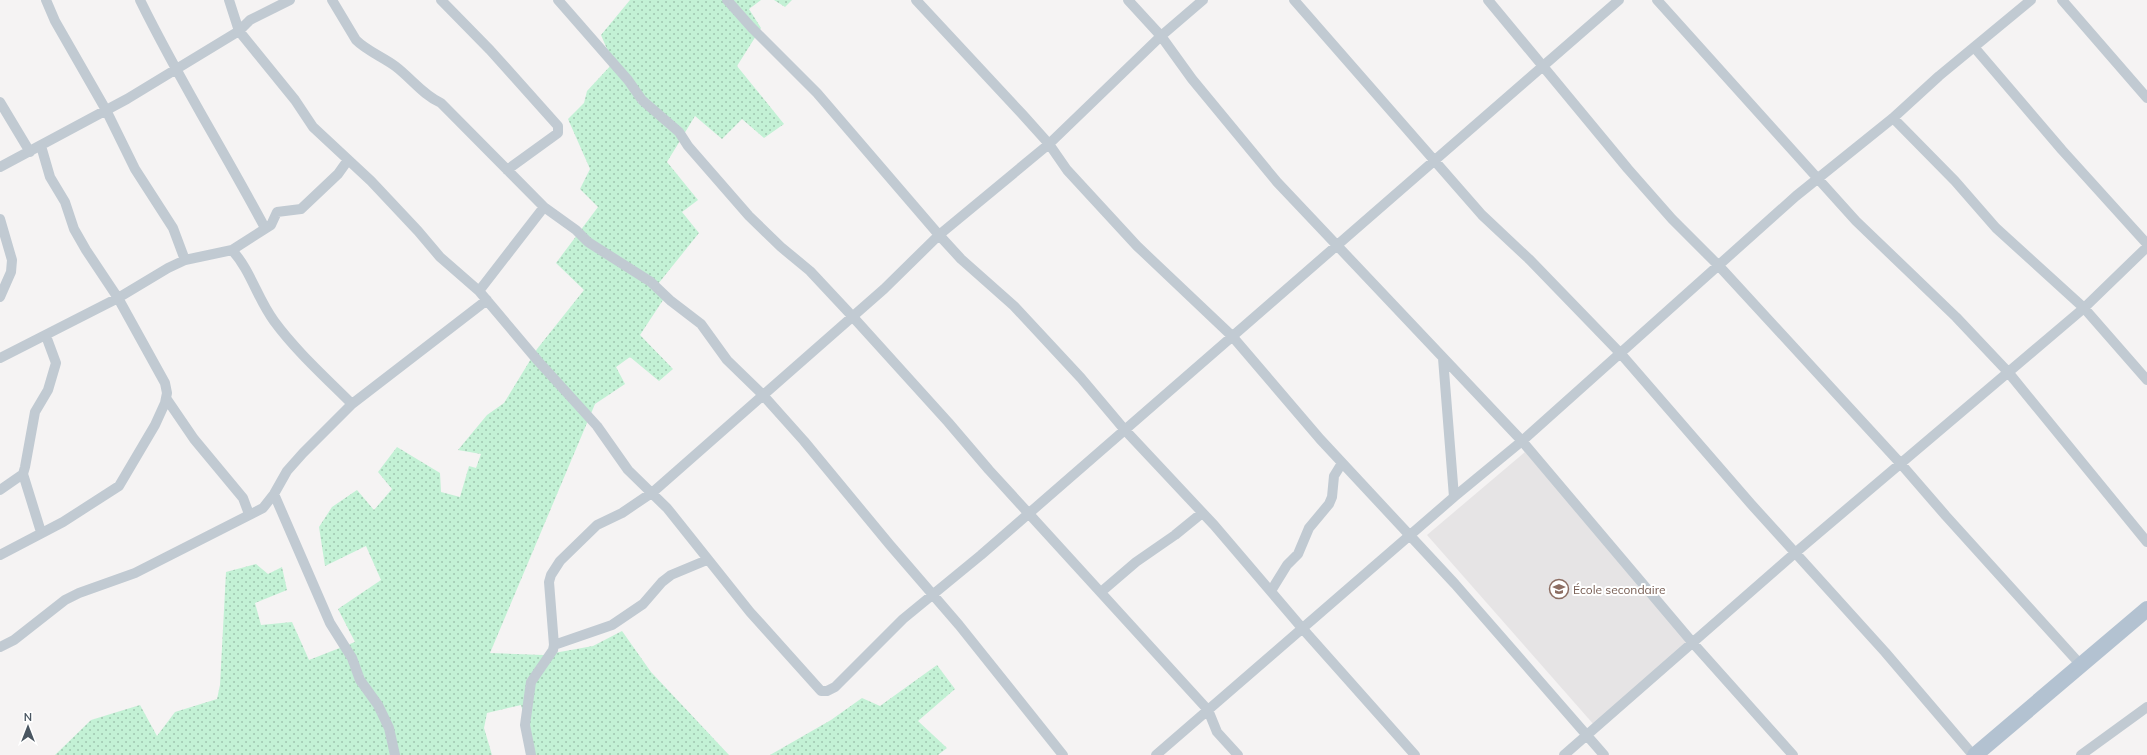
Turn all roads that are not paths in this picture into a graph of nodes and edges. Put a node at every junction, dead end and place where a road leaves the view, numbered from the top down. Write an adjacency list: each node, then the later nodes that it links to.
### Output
1 (46, 0): 25 (street)
2 (140, 0): 22 (street)
3 (229, 0): 18 (street)
4 (290, 0): 18 (street)
5 (332, 0): 33 (street)
6 (441, 0): 33 (street)
7 (558, 0): 49 (street)
8 (727, 0): 38 (street)
9 (916, 0): 27 (street)
10 (1128, 0): 19 (street)
11 (1203, 0): 19 (street)
12 (1294, 0): 31 (street)
13 (1488, 0): 21 (street)
14 (1618, 0): 21 (street)
15 (1657, 0): 34 (street)
16 (2031, 0): 20 (street)
17 (2062, 0): 23 (street)
18 (239, 31): 22 (street); 30 (street)
19 (1160, 36): 27 (street); 39 (street)
20 (1974, 47): 26 (street); 40 (street)
21 (1542, 65): 31 (street); 43 (street)
22 (175, 70): 25 (street); 37 (street)
23 (2147, 98)
24 (0, 102): 29 (street)
25 (106, 110): 28 (street); 42 (street)
26 (1893, 118): 34 (street); 48 (street)
27 (1049, 144): 38 (street); 51 (street)
28 (41, 146): 29 (street); 46 (street)
29 (30, 152): 32 (street)
30 (348, 160): 37 (street); 44 (street)
31 (1435, 161): 39 (street); 52 (street)
32 (0, 167)
33 (507, 170): 35 (street)
34 (1819, 179): 43 (street); 55 (street)
35 (544, 207): 44 (street); 57 (street)
36 (0, 219): 45 (street)
37 (265, 228): 41 (street)
38 (939, 235): 49 (street); 60 (street)
39 (1337, 245): 51 (street); 54 (street)
40 (2147, 246): 48 (street)
41 (232, 250): 42 (street); 59 (street)
42 (185, 260): 46 (street)
43 (1719, 266): 52 (street); 63 (street)
44 (479, 291): 47 (street)
45 (0, 298)
46 (118, 298): 50 (street); 58 (street)
47 (487, 300): 59 (street); 66 (street)
48 (2084, 308): 55 (street); 56 (street)
49 (853, 317): 57 (street); 69 (street)
50 (46, 336): 53 (street); 64 (street)
51 (1232, 336): 60 (street); 62 (street)
52 (1621, 354): 61 (street); 75 (street)
53 (0, 358)
54 (1443, 358): 61 (street); 68 (street)
55 (2008, 372): 63 (street); 74 (street)
56 (2147, 380)
57 (763, 395): 66 (street); 80 (street)
58 (166, 398): 71 (street); 72 (street)
59 (352, 404): 67 (street)
60 (1124, 429): 69 (street); 70 (street)
61 (1522, 441): 68 (street); 83 (street)
62 (1342, 463): 73 (street); 78 (street)
63 (1901, 464): 75 (street); 86 (street)
64 (23, 474): 65 (street); 72 (street)
65 (0, 490)
66 (653, 492): 77 (street); 84 (street)
67 (274, 494): 71 (street); 90 (street)
68 (1454, 497): 73 (street)
69 (1028, 513): 79 (street); 80 (street)
70 (1202, 513): 78 (street); 79 (street)
71 (249, 514): 85 (street)
72 (41, 532): 76 (street)
73 (1409, 536): 82 (street); 89 (street)
74 (2147, 542)
75 (1795, 553): 83 (street); 99 (street)
76 (0, 555)
77 (707, 560): 80 (street); 84 (street)
78 (1271, 591): 82 (street)
79 (1101, 592): 88 (street)
80 (933, 596): 92 (street)
81 (2147, 609): 86 (main road)
82 (1302, 628): 88 (street); 95 (street)
83 (1692, 642): 89 (street); 98 (street)
84 (554, 645): 91 (street)
85 (0, 647)
86 (2080, 664): 99 (main road)
87 (2147, 707): 100 (street)
88 (1208, 710): 93 (street); 94 (street)
89 (1587, 736): 96 (street); 97 (street)
90 (395, 755)
91 (531, 755)
92 (1063, 755)
93 (1156, 755)
94 (1238, 755)
95 (1416, 755)
96 (1564, 755)
97 (1604, 755)
98 (1793, 755)
99 (1974, 755)
100 (2081, 755)

